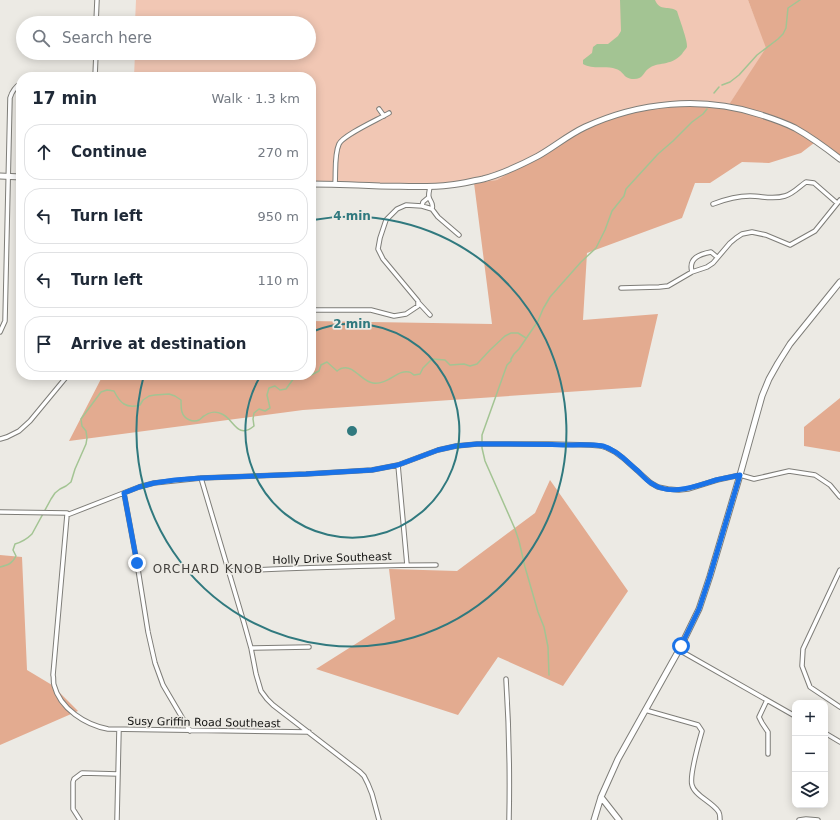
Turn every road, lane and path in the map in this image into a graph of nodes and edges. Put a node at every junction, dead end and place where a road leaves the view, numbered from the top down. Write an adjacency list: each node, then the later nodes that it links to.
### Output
1 (97, 0): 2 (street)
2 (96, 16)
3 (96, 60): 4 (street)
4 (95, 72)
5 (16, 87): 11 (street)
6 (380, 109): 8 (street)
7 (389, 114): 8 (street)
8 (384, 116): 14 (street)
9 (840, 159): 15 (main road)
10 (0, 176): 11 (main road)
11 (9, 177): 12 (main road); 29 (street)
12 (16, 177)
13 (316, 184): 14 (main road)
14 (335, 184): 15 (main road)
15 (430, 186): 16 (street)
16 (429, 197): 19 (street); 20 (street)
17 (838, 202): 18 (street); 22 (street)
18 (713, 204)
19 (422, 206): 20 (street); 26 (street)
20 (432, 209): 21 (street)
21 (459, 235)
22 (717, 257): 23 (street); 23 (street)
23 (692, 272): 25 (street)
24 (840, 282): 33 (main road)
25 (621, 288)
26 (418, 301): 27 (street); 28 (street)
27 (316, 310)
28 (430, 315)
29 (0, 332)
30 (64, 380): 31 (street)
31 (0, 439)
32 (398, 465): 33 (street); 34 (street); 39 (street)
33 (740, 475): 36 (street); 45 (main road)
34 (201, 478): 35 (street); 42 (street)
35 (124, 493): 38 (street); 52 (street)
36 (840, 497)
37 (0, 512): 38 (street)
38 (67, 515): 51 (street, Susy Griffin Road Southeast)
39 (407, 565): 40 (street, Holly Drive Southeast); 42 (street, Holly Drive Southeast)
40 (436, 565)
41 (840, 570): 48 (street)
42 (228, 571): 44 (street)
43 (309, 647): 44 (street)
44 (251, 648): 53 (street)
45 (679, 650): 47 (street); 49 (main road)
46 (506, 679): 62 (street)
47 (767, 700): 50 (street); 56 (street)
48 (840, 707)
49 (645, 710): 58 (main road); 65 (street)
50 (792, 714)
51 (119, 730): 52 (street, Susy Griffin Road Southeast); 57 (street)
52 (190, 730): 53 (street, Susy Griffin Road Southeast)
53 (309, 732): 61 (street)
54 (828, 736): 55 (street)
55 (840, 742)
56 (768, 754)
57 (118, 774): 59 (street); 60 (street)
58 (601, 797): 63 (main road); 64 (main road)
59 (80, 820)
60 (117, 820)
61 (379, 820)
62 (509, 820)
63 (594, 820)
64 (619, 820)
65 (720, 820)
66 (799, 820): 67 (street)
67 (818, 820)

